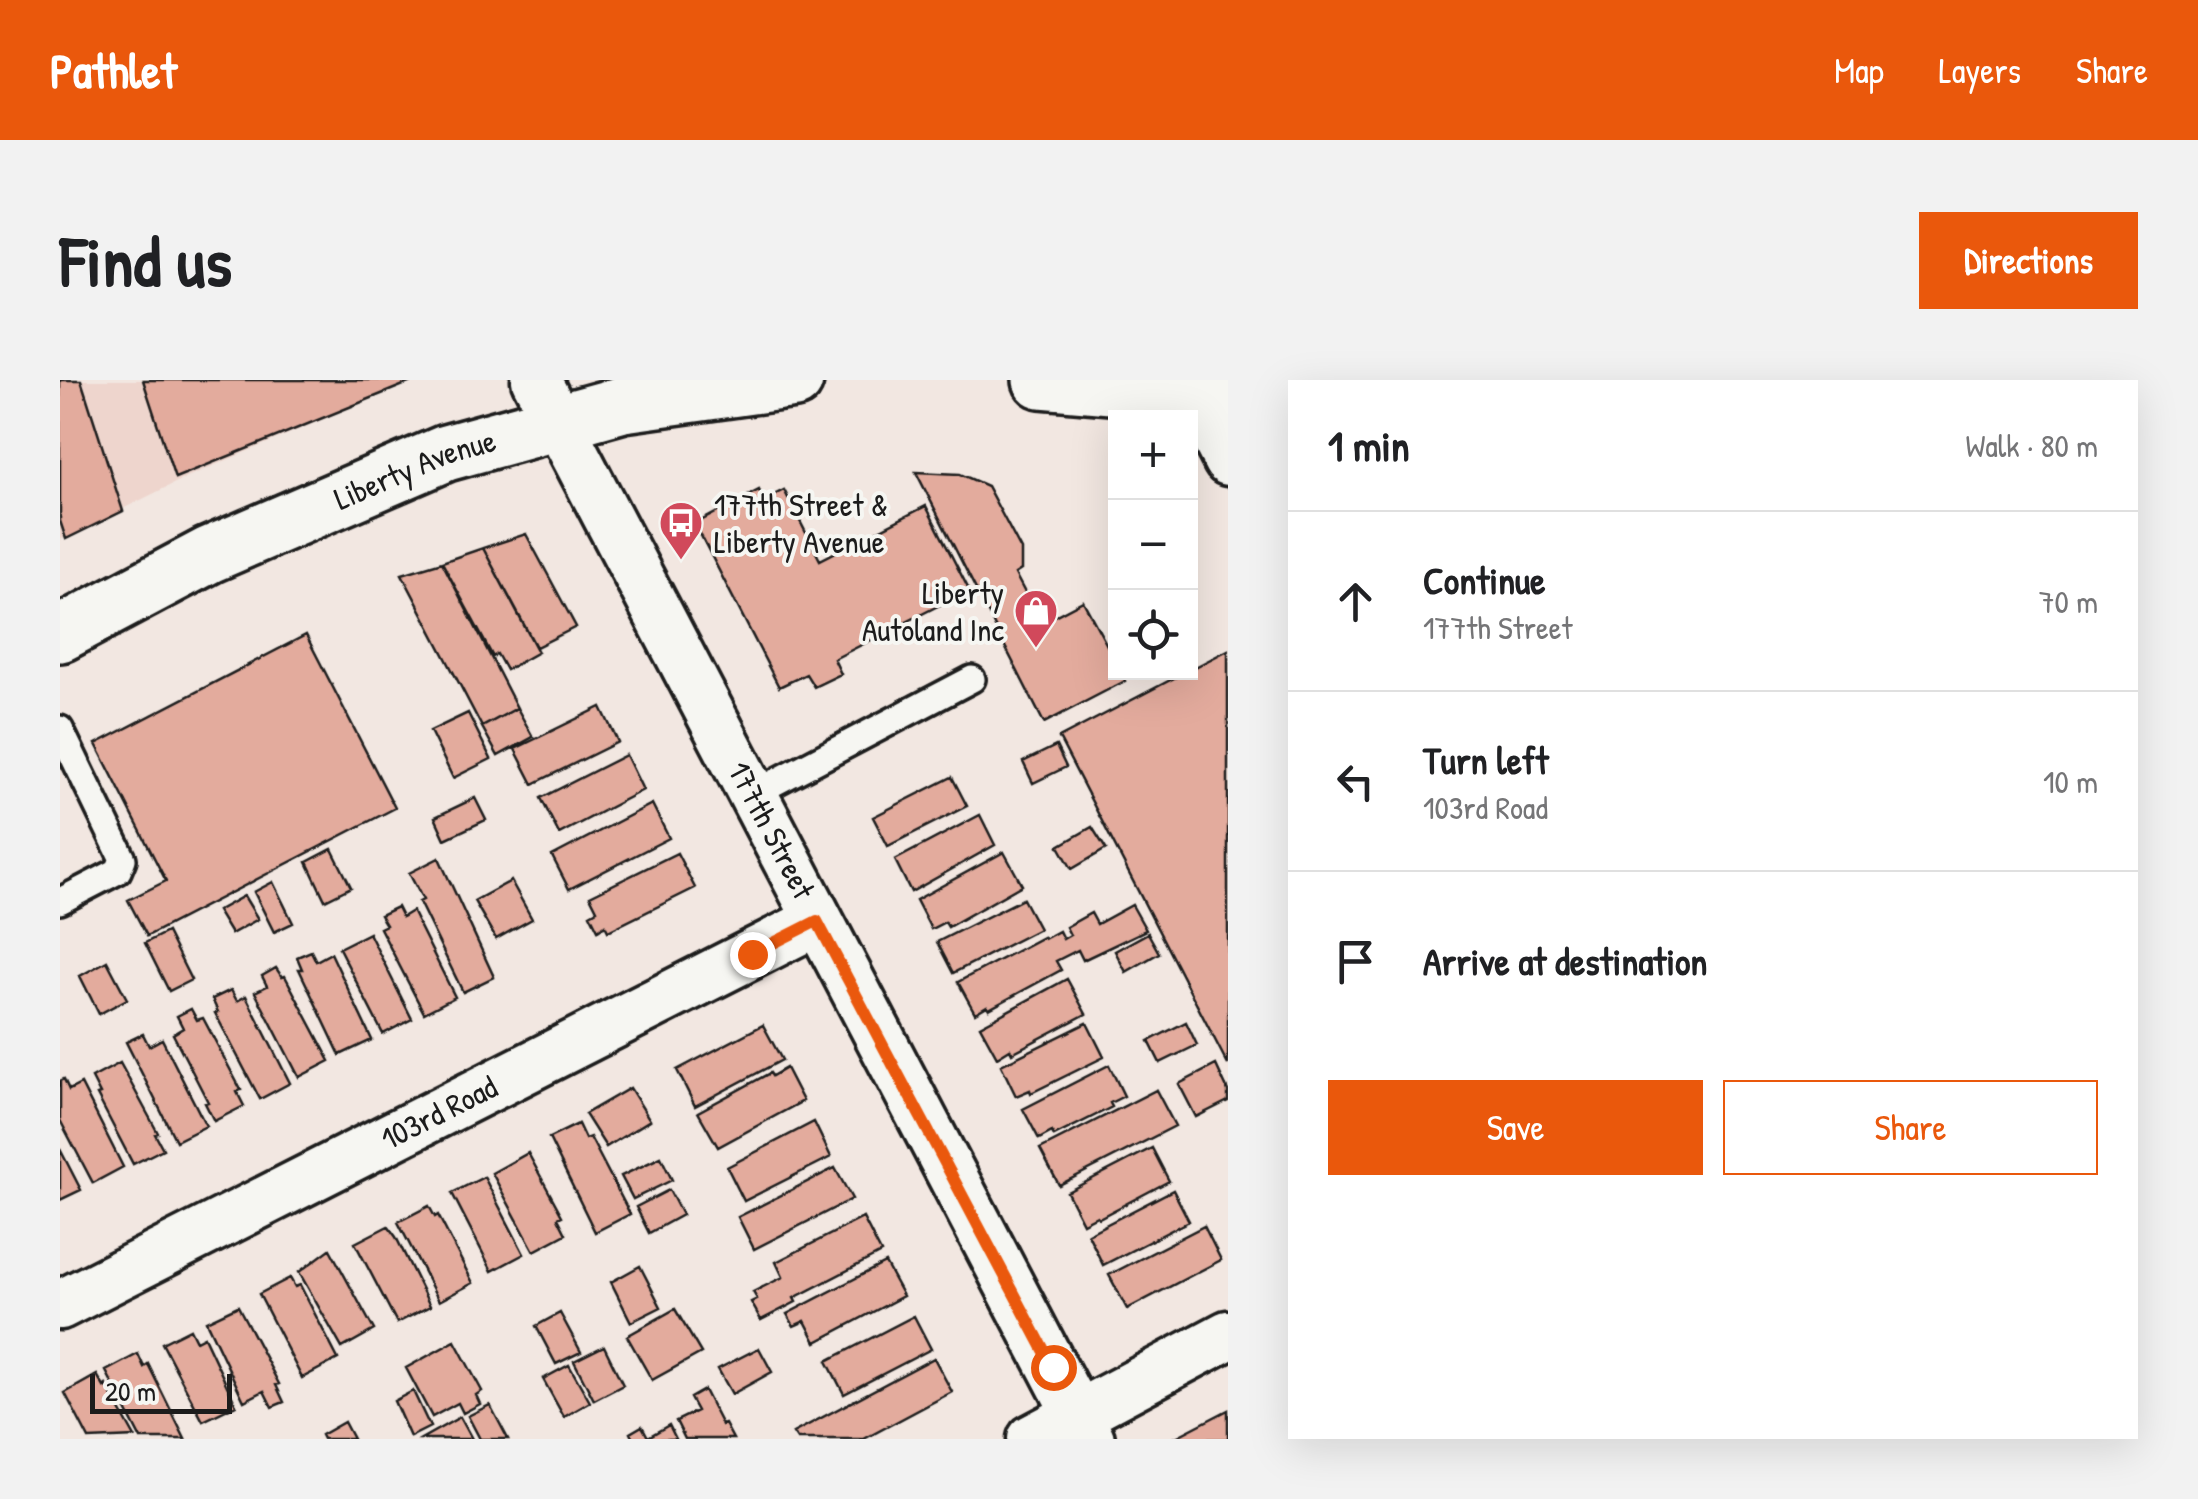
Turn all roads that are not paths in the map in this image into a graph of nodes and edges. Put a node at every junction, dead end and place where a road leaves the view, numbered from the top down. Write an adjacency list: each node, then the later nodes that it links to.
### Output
1 (795, 380): 4 (main road, Liberty Avenue)
2 (1041, 380): 3 (main road)
3 (1211, 394): 5 (street)
4 (547, 400): 6 (main road, Liberty Avenue); 9 (street, 177th Street)
5 (1228, 461)
6 (60, 634)
7 (972, 679): 9 (lane)
8 (60, 728): 10 (lane)
9 (752, 795): 11 (street, 177th Street)
10 (60, 901)
11 (817, 921): 12 (street, 103rd Road); 14 (street, 177th Street)
12 (60, 1305)
13 (1228, 1334): 14 (street)
14 (1084, 1427): 15 (street)
15 (1032, 1439)

